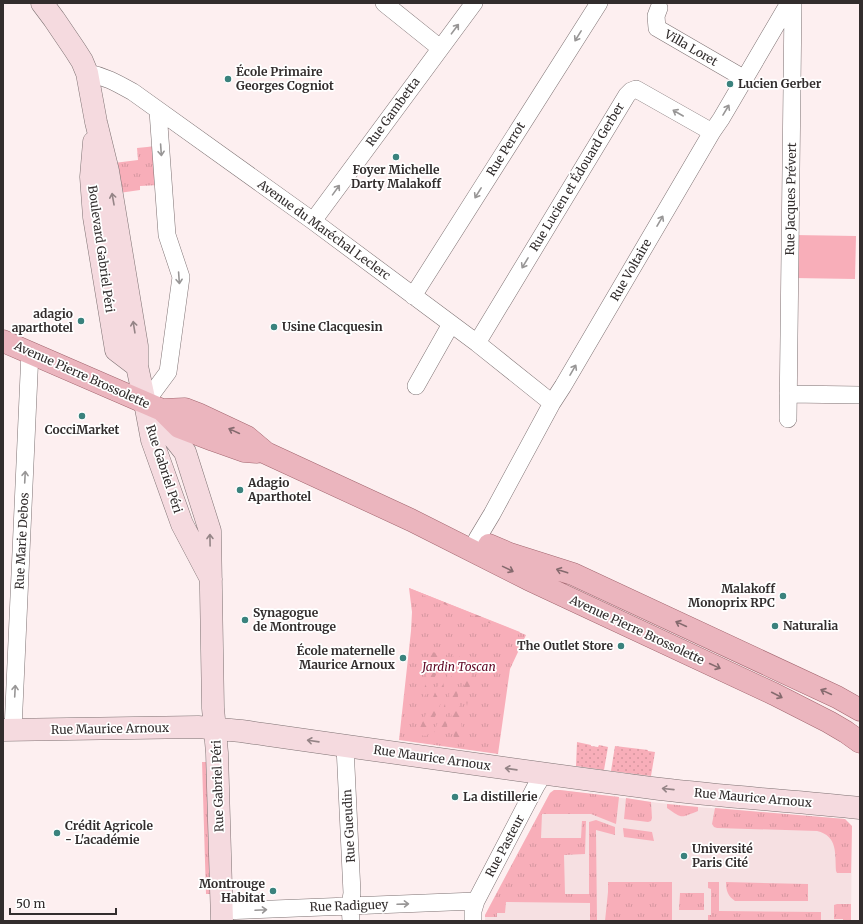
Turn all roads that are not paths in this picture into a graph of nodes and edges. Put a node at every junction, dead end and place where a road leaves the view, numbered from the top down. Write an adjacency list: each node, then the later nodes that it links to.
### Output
1 (42, 3): 9 (main road, Boulevard Gabriel Péri)
2 (384, 3): 8 (street)
3 (474, 3): 8 (street, Rue Gambetta, one-way to 3)
4 (599, 3): 14 (street, Rue Perrot, one-way to 14)
5 (789, 3): 10 (street, Rue Voltaire)
6 (793, 3): 20 (street, Rue Jacques Prévert)
7 (659, 8): 10 (street, Villa Loret)
8 (440, 48): 13 (street, Rue Gambetta, one-way to 8)
9 (87, 73): 11 (street, Avenue du Maréchal Leclerc); 23 (main road, Boulevard Gabriel Péri)
10 (744, 79): 12 (street, Rue Voltaire, one-way to 10)
11 (158, 111): 13 (street, Avenue du Maréchal Leclerc); 23 (street, one-way to 23)
12 (712, 132): 17 (street, Rue Lucien et Édouard Gerber, one-way to 17); 22 (street, Rue Voltaire, one-way to 12)
13 (313, 221): 14 (street, Avenue du Maréchal Leclerc)
14 (413, 296): 15 (street, Avenue du Maréchal Leclerc)
15 (451, 324): 17 (street, Avenue du Maréchal Leclerc); 19 (street)
16 (3, 341): 18 (main road, Avenue Pierre Brossolette)
17 (477, 344): 22 (street, Avenue du Maréchal Leclerc)
18 (30, 352): 23 (main road, Avenue Pierre Brossolette); 29 (street, Rue Marie Debos, one-way to 18)
19 (416, 386)
20 (788, 394): 21 (street); 24 (street, Rue Jacques Prévert)
21 (860, 395)
22 (552, 403): 26 (street, Rue Voltaire)
23 (153, 406): 25 (main road, Avenue Pierre Brossolette); 28 (main road, Rue Gabriel Péri)
24 (788, 419)
25 (411, 520): 26 (main road, Avenue Pierre Brossolette); 30 (main road, Avenue Pierre Brossolette, one-way to 30)
26 (477, 539): 27 (main road, Avenue Pierre Brossolette, one-way to 26)
27 (860, 710)
28 (215, 728): 29 (main road, Rue Maurice Arnoux); 31 (main road, Rue Maurice Arnoux, one-way to 28); 36 (main road, Rue Gabriel Péri)
29 (8, 730)
30 (860, 742)
31 (345, 746): 32 (main road, Rue Maurice Arnoux, one-way to 31); 35 (street, Rue Gueudin)
32 (544, 773): 33 (main road, Rue Maurice Arnoux, one-way to 32); 34 (street, Rue Pasteur)
33 (860, 808)
34 (476, 901): 35 (street, Rue Radiguey, one-way to 34); 37 (street, Rue Pasteur)
35 (351, 914): 36 (street, Rue Radiguey, one-way to 35)
36 (222, 916)
37 (472, 921)

